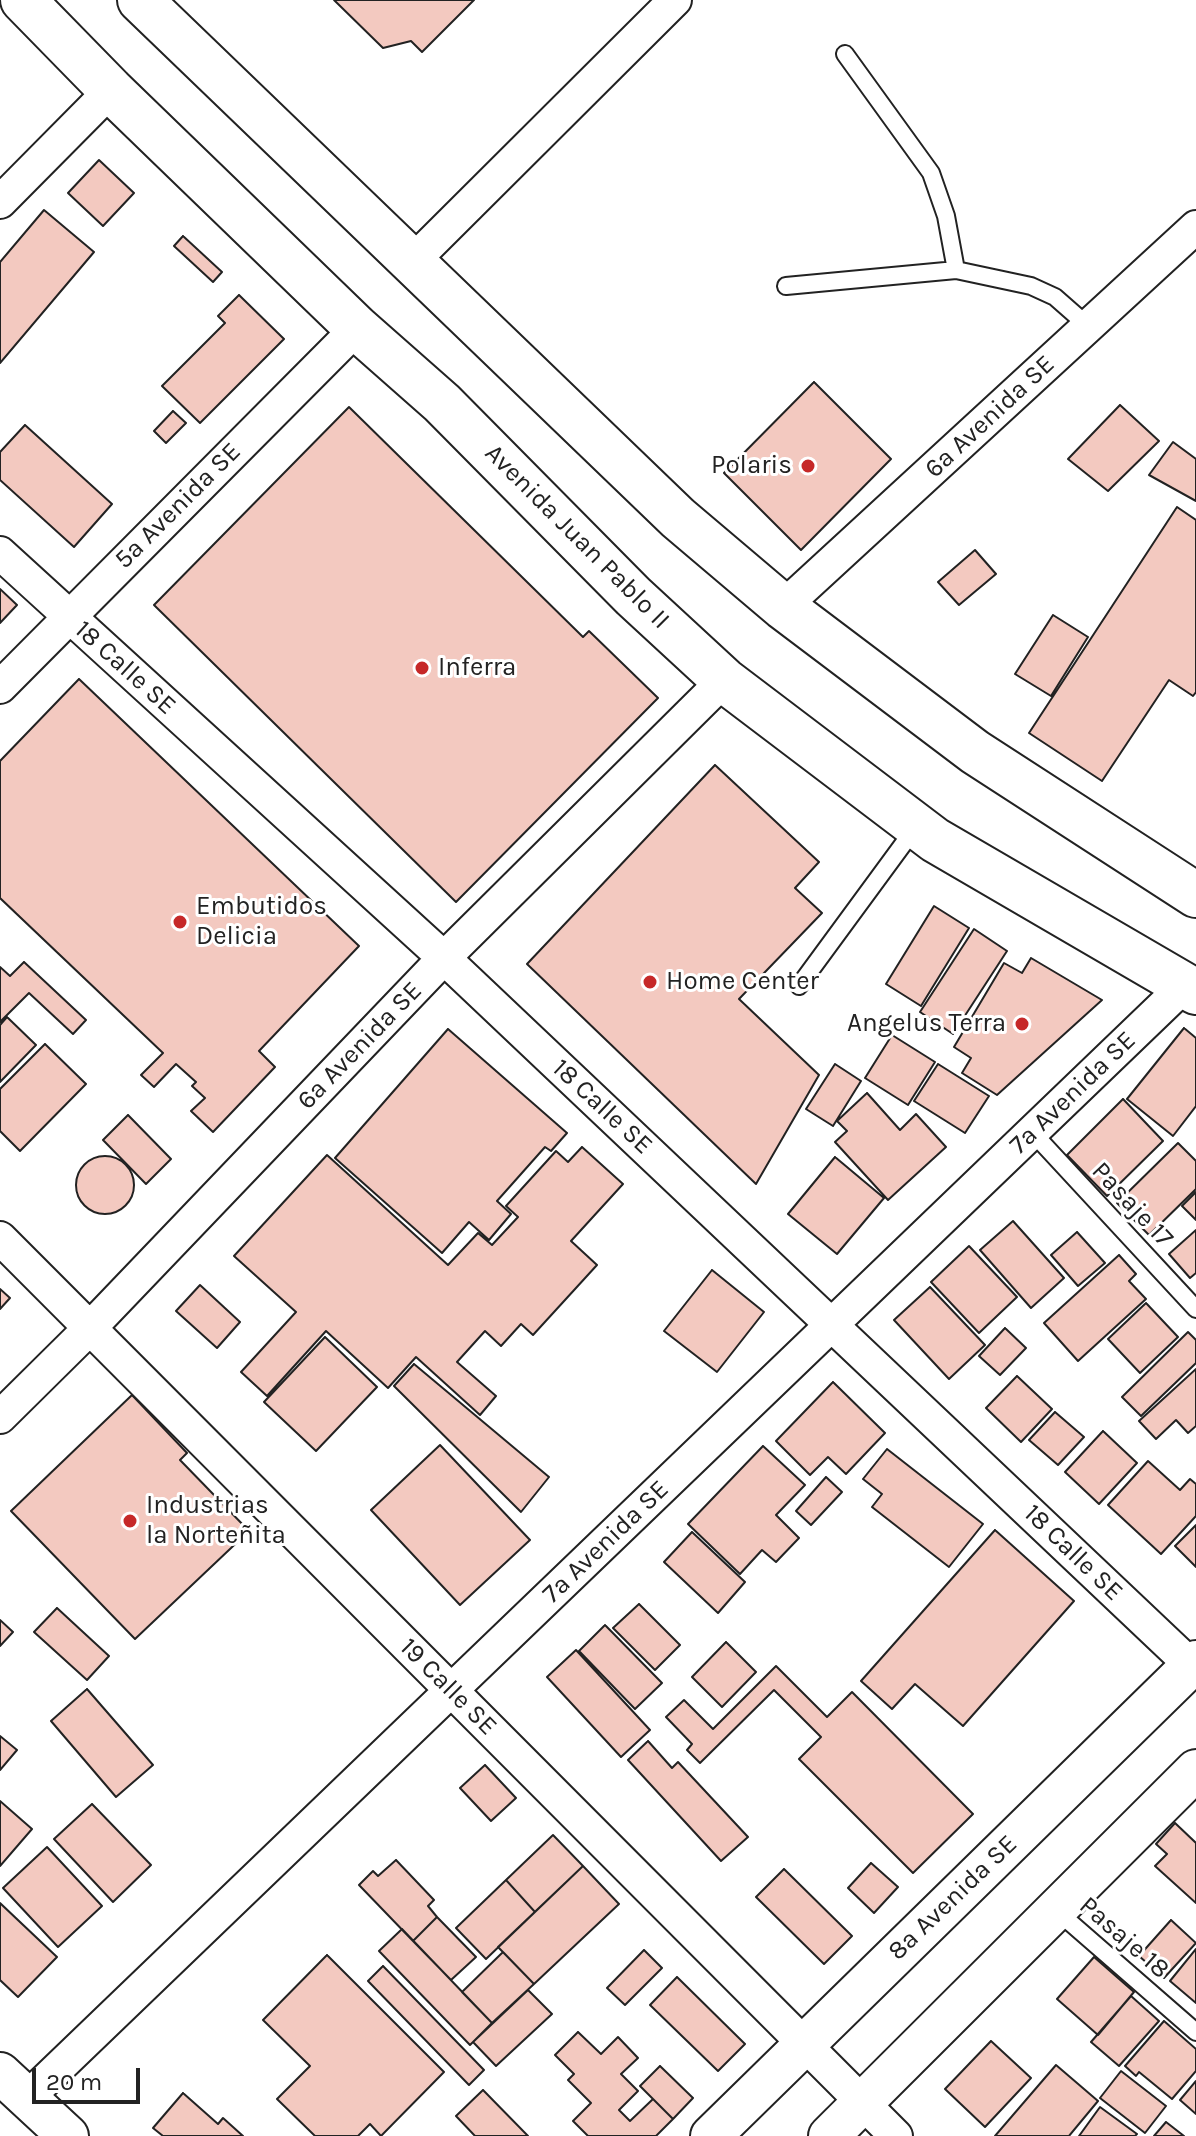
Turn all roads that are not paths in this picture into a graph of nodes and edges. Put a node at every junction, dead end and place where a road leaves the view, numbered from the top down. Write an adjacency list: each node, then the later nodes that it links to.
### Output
1 (23, 0): 5 (highway, Avenida Juan Pablo II)
2 (675, 0): 8 (street)
3 (151, 4): 8 (highway)
4 (845, 54): 9 (lane)
5 (111, 90): 6 (street); 12 (highway, Avenida Juan Pablo II)
6 (0, 202)
7 (1196, 227): 11 (street, 6a Avenida SE)
8 (412, 262): 14 (highway)
9 (956, 270): 10 (lane); 11 (lane)
10 (786, 286)
11 (1088, 326): 14 (street, 6a Avenida SE)
12 (357, 328): 15 (street, 5a Avenida SE); 16 (highway, Avenida Juan Pablo II)
13 (0, 553): 15 (street, 18 Calle SE)
14 (783, 607): 19 (highway)
15 (67, 616): 17 (street, 5a Avenida SE); 20 (street, 18 Calle SE)
16 (724, 680): 18 (highway, Avenida Juan Pablo II); 20 (street, 6a Avenida SE)
17 (0, 687)
18 (916, 827): 21 (lane); 22 (highway, Avenida Juan Pablo II)
19 (1196, 895)
20 (444, 958): 26 (street, 18 Calle SE); 27 (street, 6a Avenida SE)
21 (799, 986)
22 (1190, 989): 23 (street, 7a Avenida SE)
23 (1033, 1133): 25 (lane, Pasaje 17); 26 (street, 7a Avenida SE)
24 (0, 1238): 27 (street, 19 Calle SE)
25 (1196, 1309)
26 (832, 1323): 29 (street, 18 Calle SE); 30 (street, 7a Avenida SE)
27 (90, 1328): 28 (street, 6a Avenida SE); 30 (street, 19 Calle SE)
28 (0, 1417)
29 (1195, 1665): 34 (street, 8a Avenida SE)
30 (453, 1691): 34 (street, 19 Calle SE); 35 (street, 7a Avenida SE)
31 (1196, 1770): 32 (street)
32 (1057, 1911): 33 (lane, Pasaje 18); 36 (street)
33 (1196, 2032)
34 (803, 2043): 36 (street, 19 Calle SE); 38 (street, 8a Avenida SE)
35 (13, 2085): 37 (street)
36 (862, 2102): 39 (street); 40 (street, 19 Calle SE)
37 (68, 2136)
38 (711, 2136)
39 (829, 2136)
40 (896, 2136)

